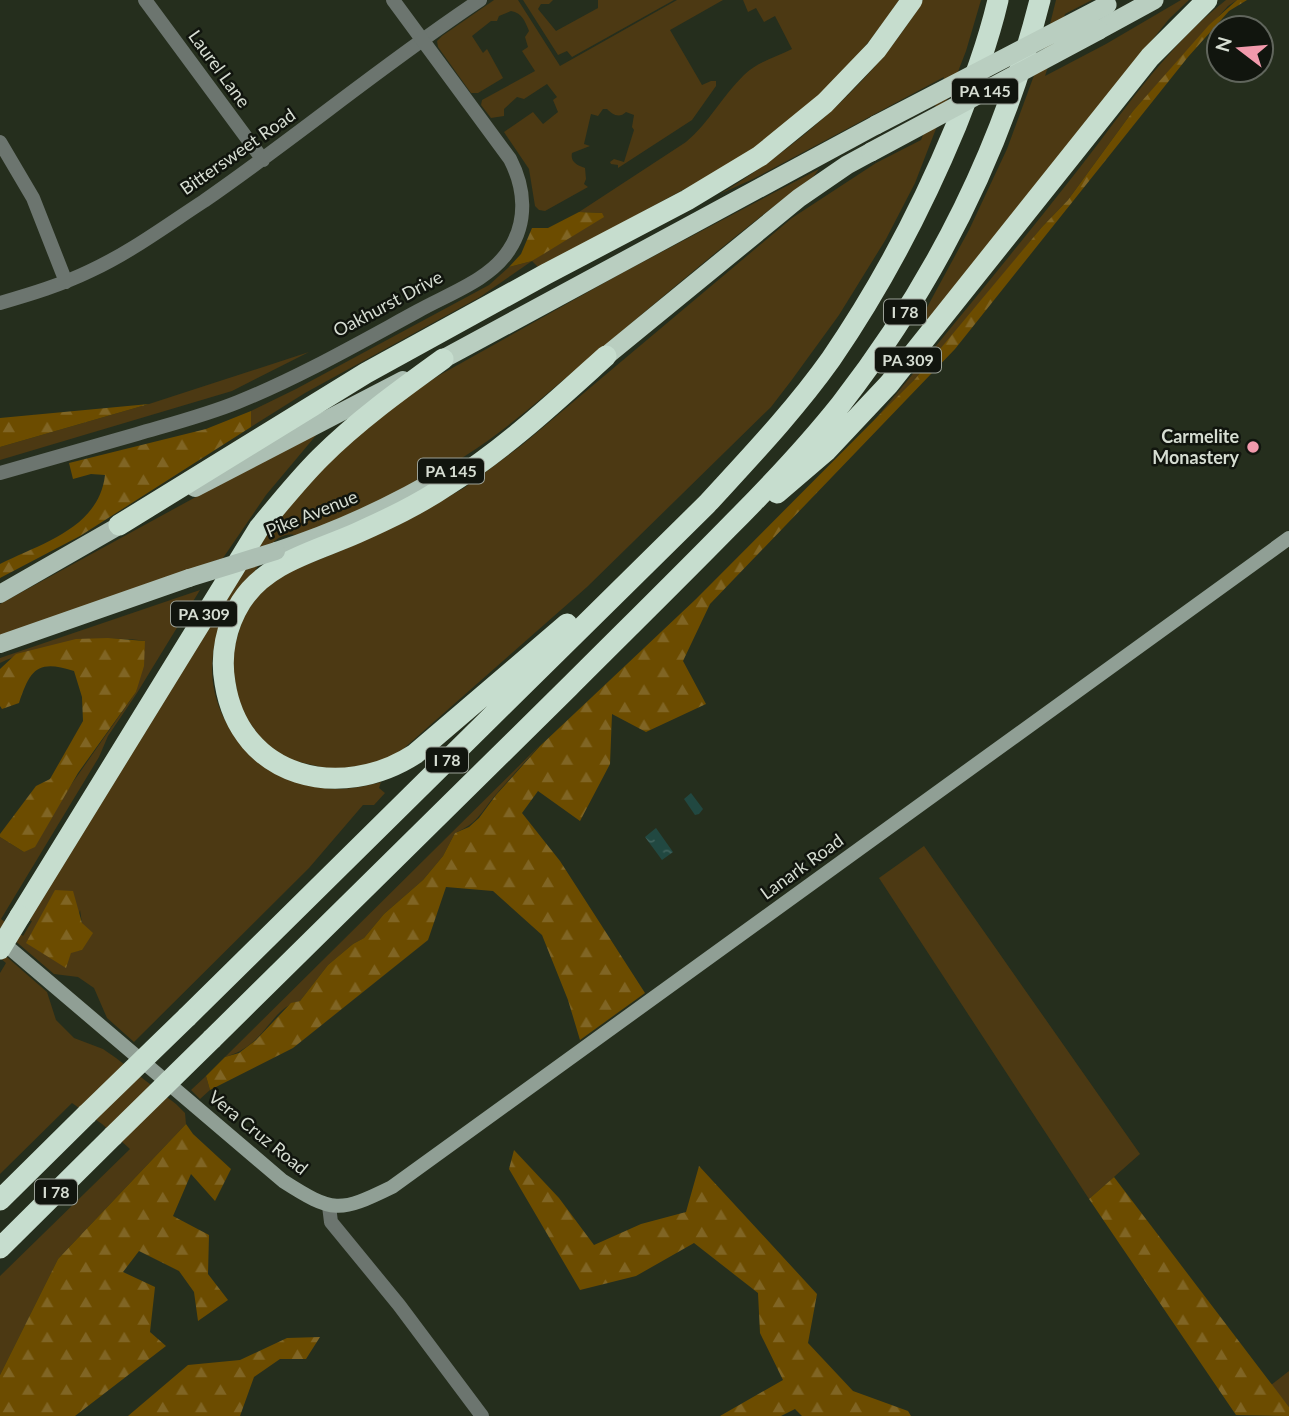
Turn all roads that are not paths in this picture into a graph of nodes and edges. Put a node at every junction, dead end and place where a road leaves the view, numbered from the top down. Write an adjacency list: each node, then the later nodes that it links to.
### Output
1 (145, 0): 12 (street, Laurel Lane)
2 (393, 0): 10 (street, Oakhurst Drive)
3 (480, 0): 10 (street, Bittersweet Road)
4 (912, 0): 19 (highway)
5 (998, 0): 18 (highway, I 78)
6 (1040, 0): 21 (highway, I 78)
7 (1154, 0): 15 (highway, PA 145, bridge)
8 (1207, 0): 21 (highway, PA 309)
9 (1112, 3): 16 (highway, PA 309, bridge)
10 (422, 40): 12 (street, Bittersweet Road); 17 (street, Oakhurst Drive)
11 (0, 142): 13 (street)
12 (263, 160): 13 (street, Bittersweet Road)
13 (66, 282): 14 (street, Bittersweet Road)
14 (0, 303)
15 (606, 356): 18 (highway); 23 (main road, Pike Avenue / PA 145, bridge)
16 (443, 359): 19 (main road); 25 (highway, PA 309, bridge)
17 (0, 474)
18 (706, 504): 26 (highway, I 78, bridge)
19 (119, 525): 22 (main road)
20 (1289, 538): 27 (main road, Lanark Road)
21 (685, 572): 28 (highway, I 78, bridge)
22 (0, 594)
23 (0, 644)
24 (0, 940): 27 (main road, Vera Cruz Road)
25 (0, 948)
26 (0, 1200)
27 (329, 1206): 29 (street)
28 (0, 1248)
29 (482, 1416)

